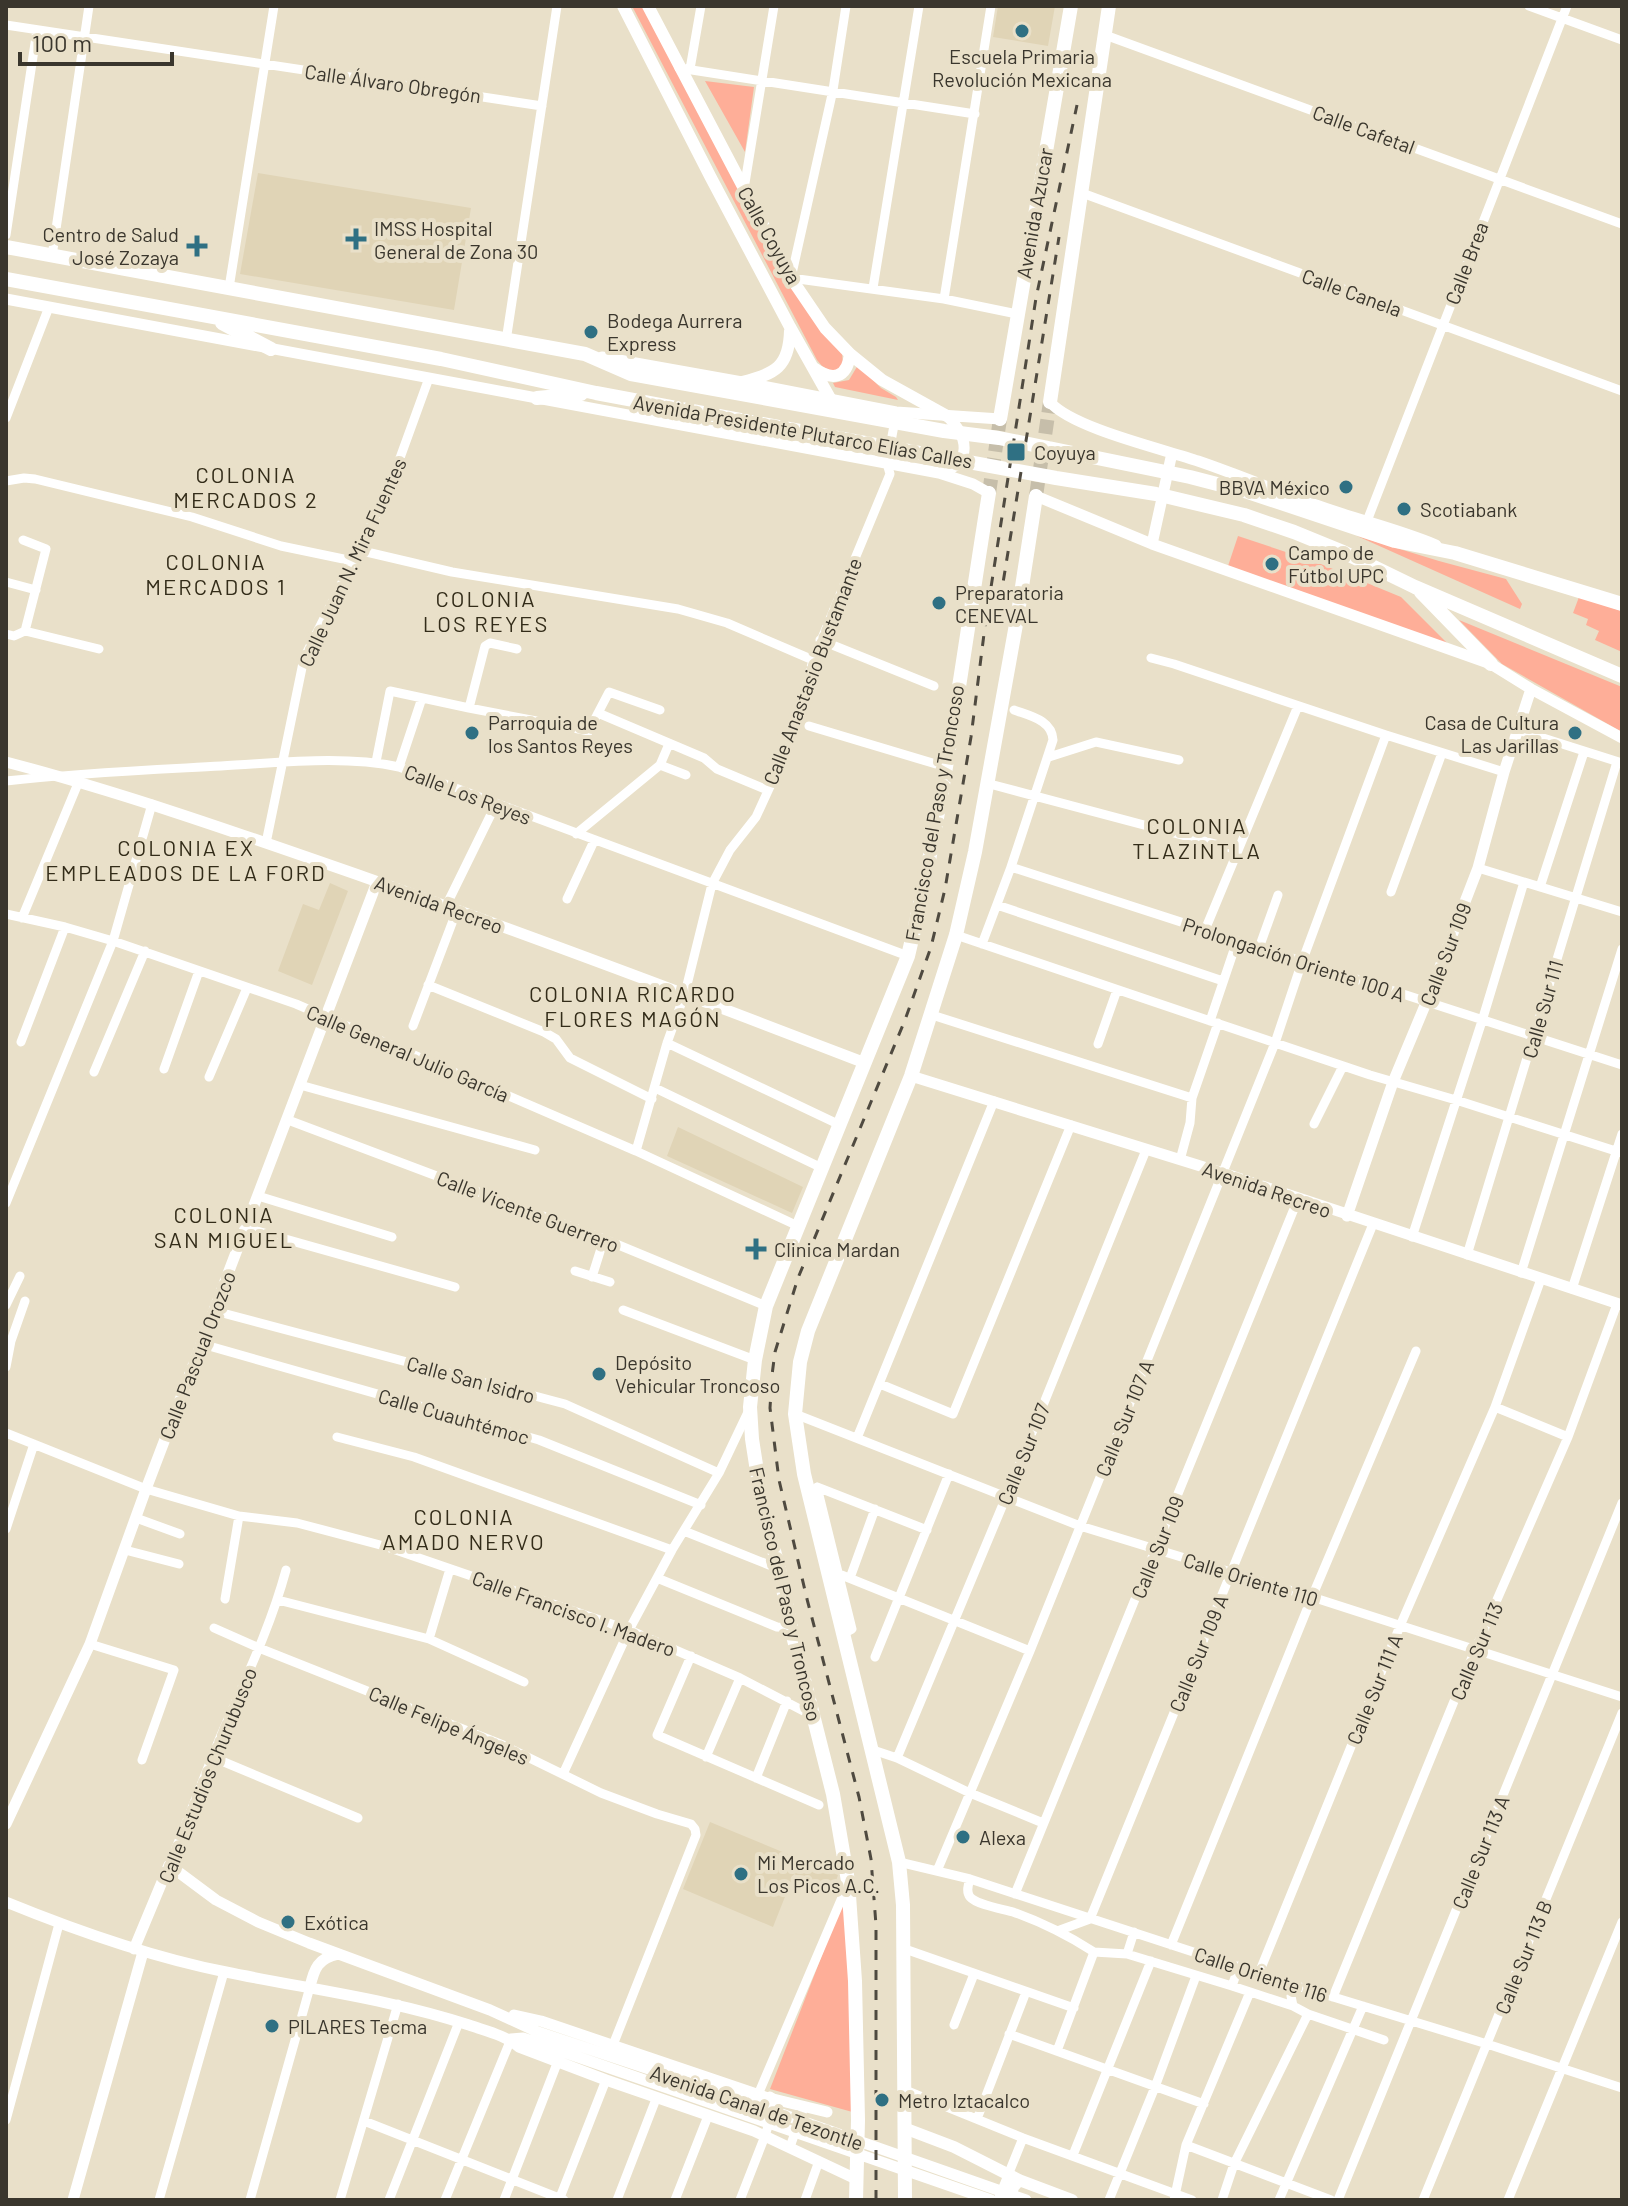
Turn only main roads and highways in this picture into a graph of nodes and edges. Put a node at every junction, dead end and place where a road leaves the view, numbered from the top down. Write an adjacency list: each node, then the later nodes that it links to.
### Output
1 (623, 6): 8 (main road, Calle Coyuya)
2 (648, 6): 10 (main road, Calle Coyuya)
3 (1071, 6): 18 (main road, Avenida Azucar)
4 (1109, 6): 16 (main road)
5 (6, 247): 22 (main road, Avenida Presidente Plutarco Elías Calles)
6 (6, 279): 7 (main road, Avenida Presidente Plutarco Elías Calles)
7 (208, 316): 9 (main road); 13 (main road, Avenida Presidente Plutarco Elías Calles)
8 (790, 327): 11 (main road, Calle Coyuya); 12 (main road)
9 (271, 349)
10 (850, 354): 11 (main road); 17 (main road, Calle Coyuya)
11 (811, 366): 15 (main road, Calle Coyuya)
12 (742, 382)
13 (604, 394): 14 (main road); 21 (main road, Avenida Presidente Plutarco Elías Calles)
14 (537, 398)
15 (831, 400)
16 (1050, 402)
17 (947, 416)
18 (1000, 419)
19 (989, 493): 28 (main road, Francisco del Paso y Troncoso)
20 (1036, 496): 25 (main road, Francisco del Paso y Troncoso)
21 (1415, 587): 23 (main road); 24 (main road, Avenida Presidente Plutarco Elías Calles)
22 (1622, 604)
23 (1491, 664)
24 (1622, 676)
25 (904, 2128): 26 (main road); 27 (main road, Francisco del Paso y Troncoso)
26 (1013, 2178): 29 (main road); 30 (main road)
27 (908, 2199)
28 (856, 2200)
29 (1010, 2200)
30 (1072, 2200)

